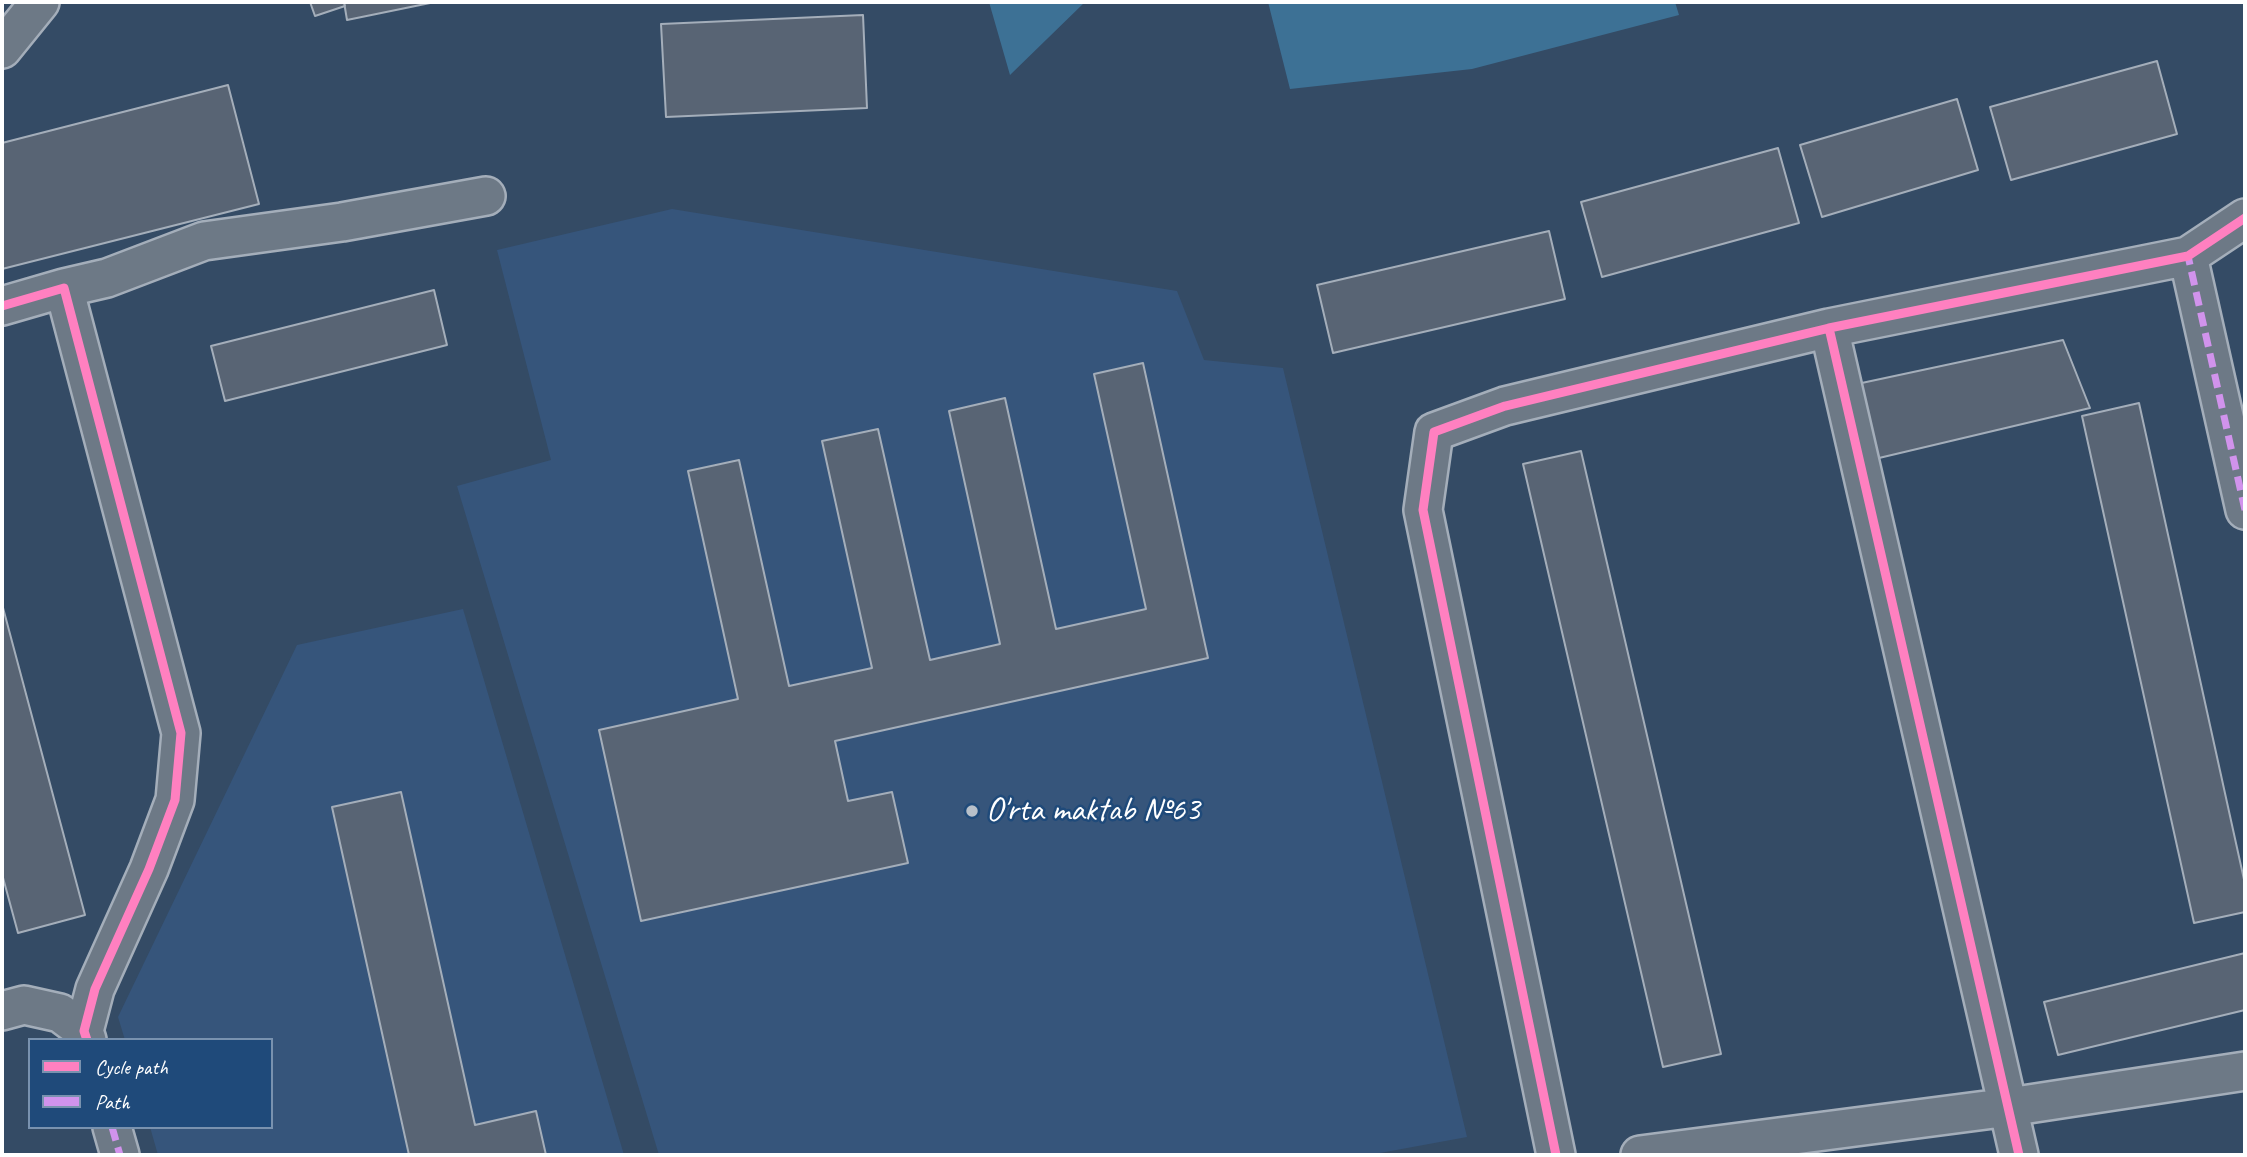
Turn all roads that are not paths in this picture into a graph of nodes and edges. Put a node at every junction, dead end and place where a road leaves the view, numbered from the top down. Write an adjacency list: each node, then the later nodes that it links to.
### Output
1 (40, 2): 2 (street)
2 (2, 49)
3 (486, 196): 6 (street)
4 (2245, 218): 5 (street)
5 (2188, 256): 8 (street); 9 (street)
6 (64, 288): 7 (street); 11 (street)
7 (2, 306)
8 (1829, 328): 13 (street); 17 (street)
9 (2245, 510)
10 (2, 1011): 11 (street)
11 (85, 1035)
12 (2245, 1071): 13 (street)
13 (2009, 1107): 15 (street); 19 (street)
14 (113, 1129): 16 (street)
15 (1857, 1141): 18 (street)
16 (120, 1155)
17 (1556, 1155)
18 (1640, 1155)
19 (2019, 1155)

